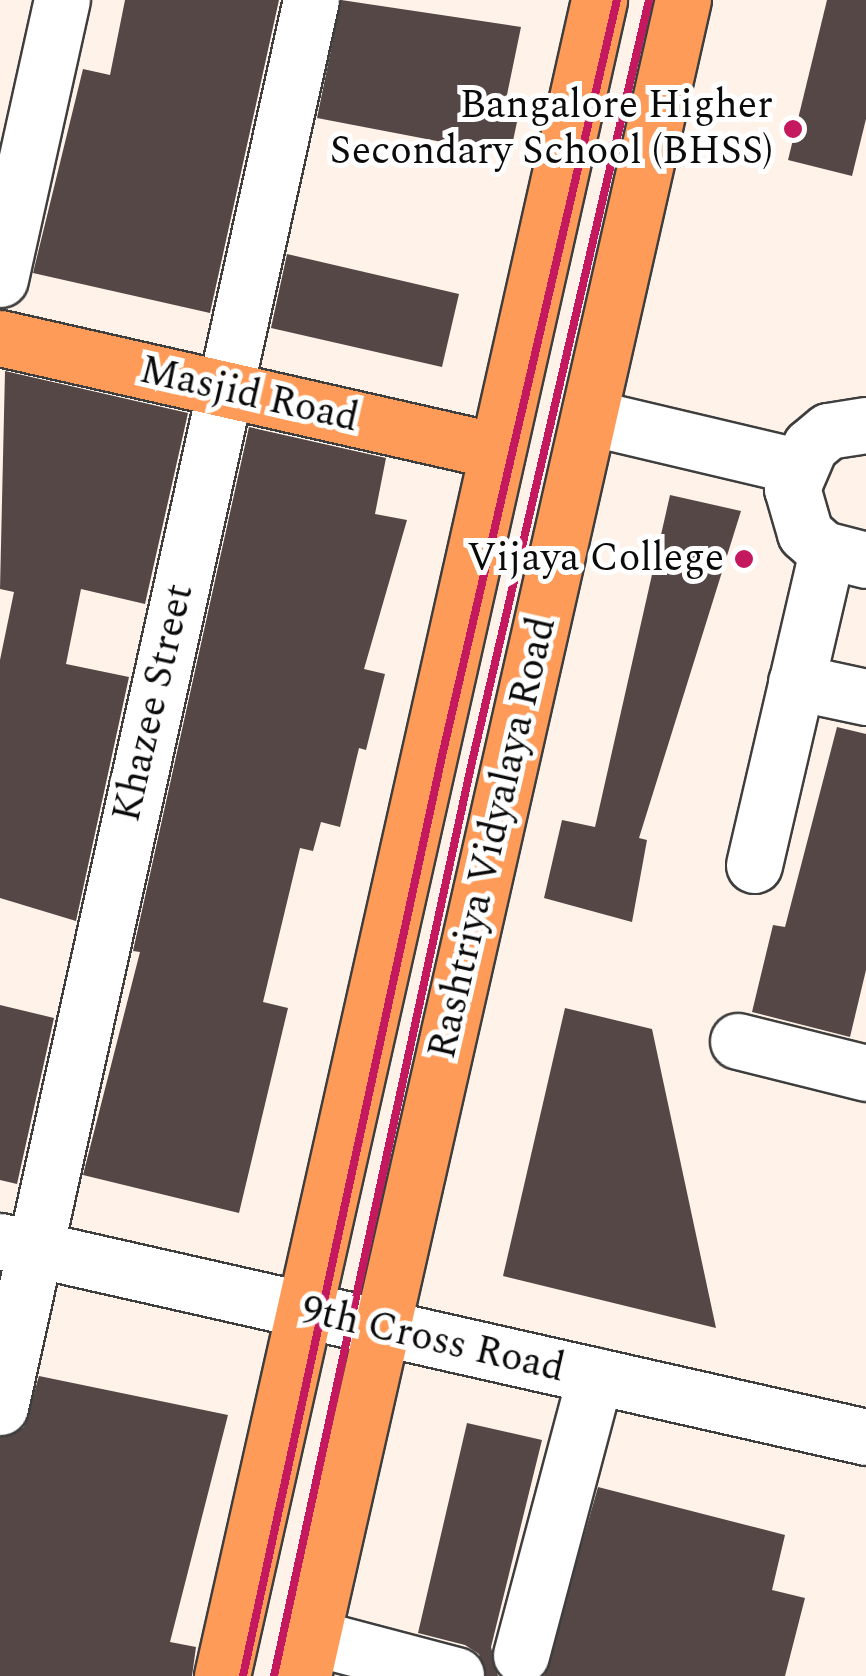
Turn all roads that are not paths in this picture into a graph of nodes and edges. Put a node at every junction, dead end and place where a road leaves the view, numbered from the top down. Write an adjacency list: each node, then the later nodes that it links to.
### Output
1 (62, 0): 5 (street)
2 (311, 0): 7 (street, Khazee Street)
3 (599, 0): 10 (main road, Rashtriya Vidyalaya Road)
4 (683, 0): 8 (main road, Rashtriya Vidyalaya Road)
5 (0, 279)
6 (0, 338): 7 (main road, Masjid Road)
7 (226, 390): 10 (main road, Masjid Road); 18 (street, Khazee Street)
8 (588, 417): 11 (street); 20 (main road, Rashtriya Vidyalaya Road)
9 (866, 424): 11 (street)
10 (497, 452): 19 (main road, Rashtriya Vidyalaya Road)
11 (797, 466): 12 (street)
12 (846, 556): 13 (street)
13 (796, 682): 14 (street); 15 (street)
14 (866, 697)
15 (754, 865)
16 (738, 1041): 17 (street)
17 (866, 1073)
18 (16, 1244): 19 (street, 9th Cross Road); 22 (street, Khazee Street)
19 (304, 1311): 20 (street, 9th Cross Road); 27 (main road, Rashtriya Vidyalaya Road)
20 (382, 1328): 21 (street, 9th Cross Road); 25 (main road, Rashtriya Vidyalaya Road)
21 (595, 1376): 23 (street, 9th Cross Road); 24 (street)
22 (0, 1406)
23 (866, 1437)
24 (521, 1655)
25 (308, 1656): 26 (street)
26 (456, 1675)
27 (222, 1676)

